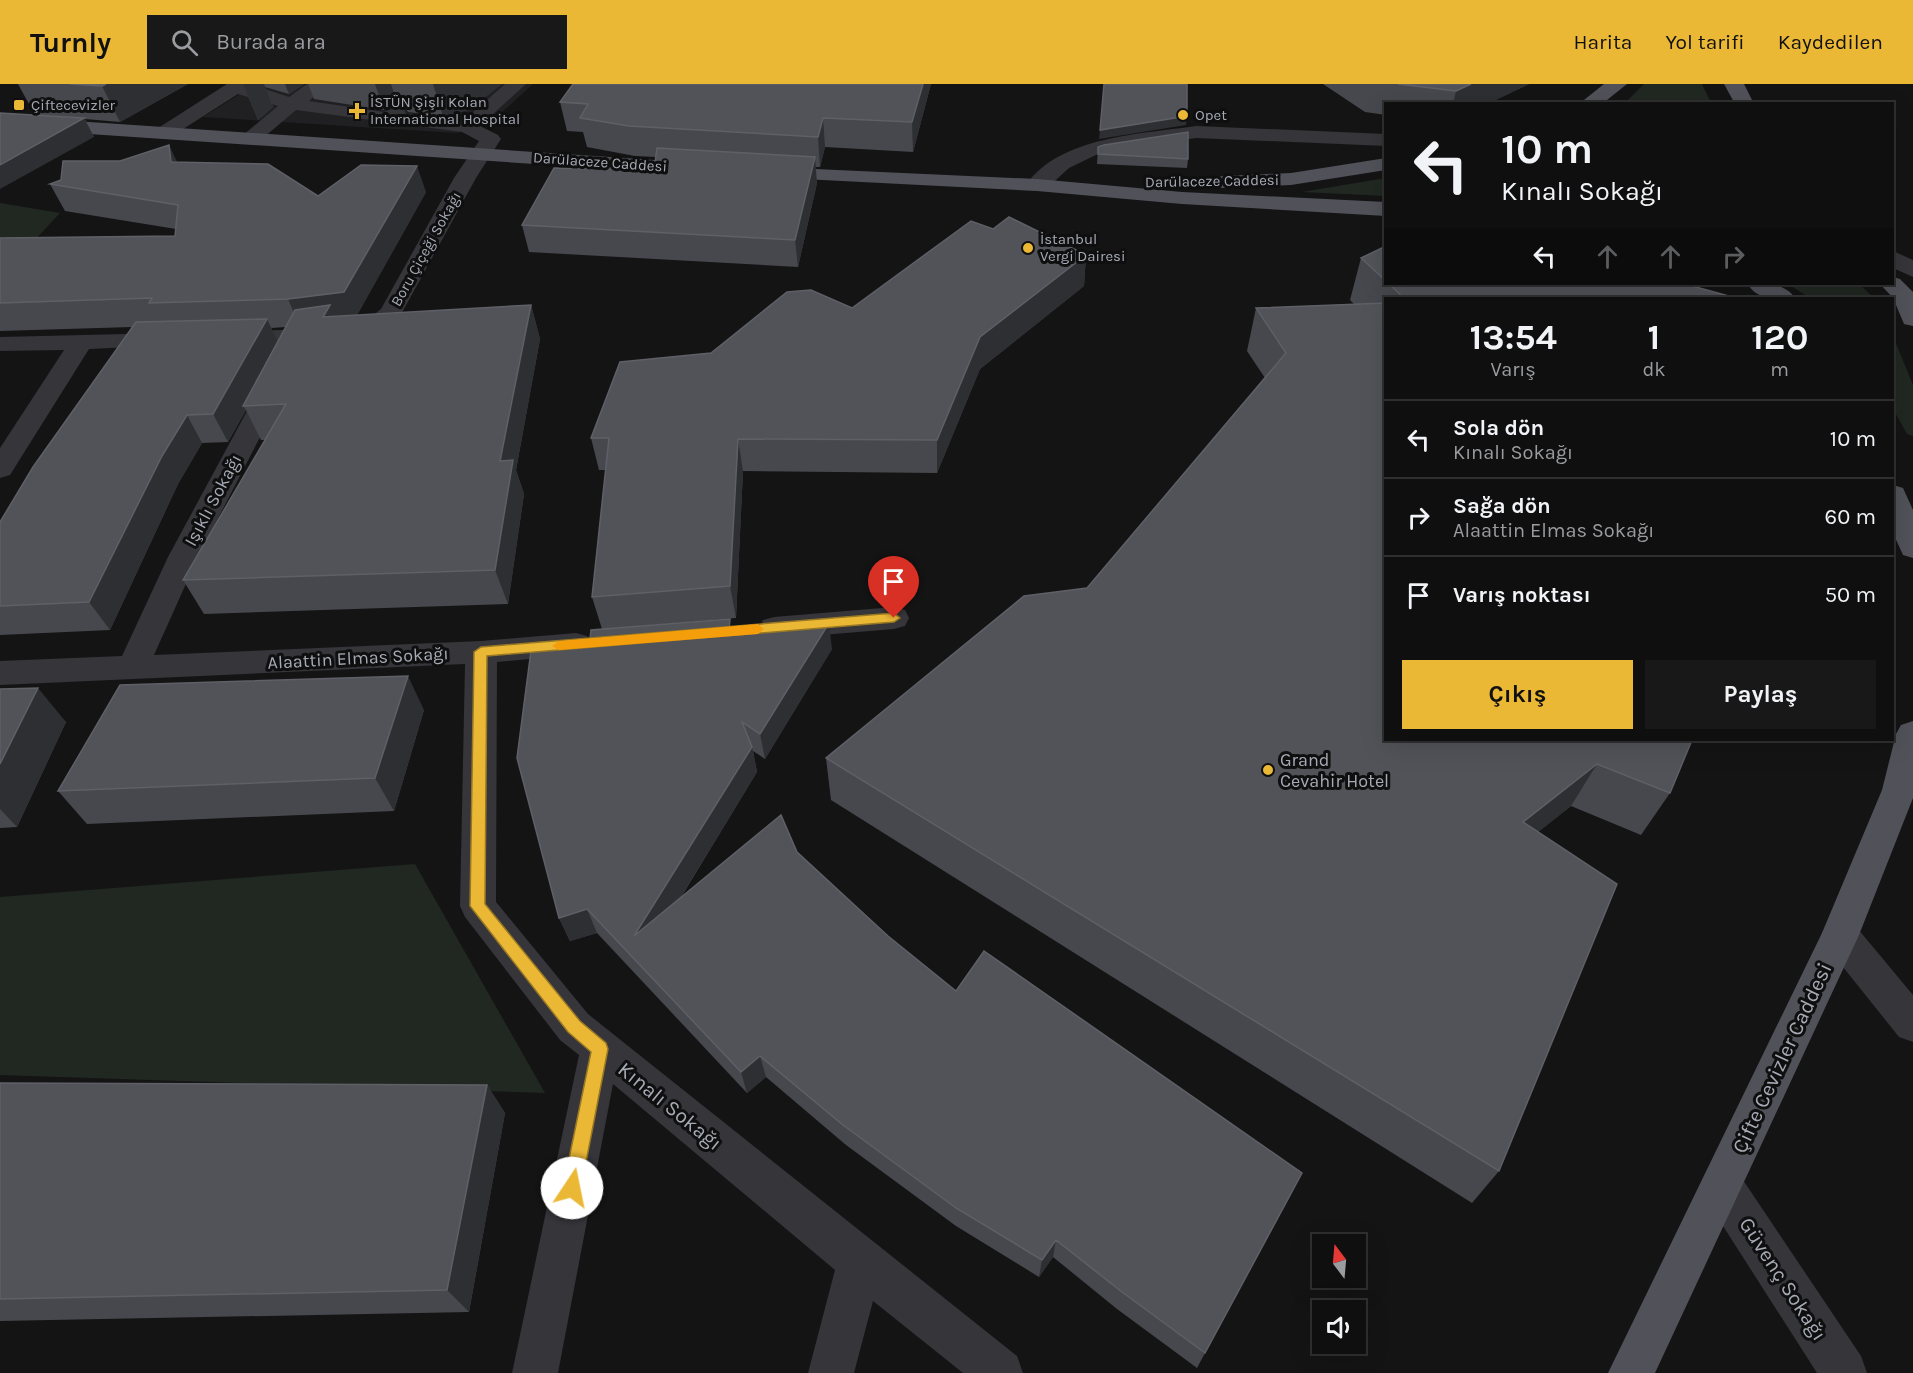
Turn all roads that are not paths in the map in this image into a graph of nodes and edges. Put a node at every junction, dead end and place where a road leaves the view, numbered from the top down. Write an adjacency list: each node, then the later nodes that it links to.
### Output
1 (319, 84): 8 (street)
2 (516, 84): 10 (street)
3 (1617, 84): 6 (main road)
4 (1734, 84): 7 (main road)
5 (238, 86): 8 (street); 11 (street)
6 (1591, 102)
7 (1744, 102)
8 (292, 104): 10 (street); 12 (street)
9 (0, 122): 11 (main road, Darülaceze Caddesi)
10 (467, 127): 14 (street)
11 (162, 135): 12 (main road, Darülaceze Caddesi)
12 (249, 140): 14 (main road, Darülaceze Caddesi)
13 (1384, 140): 18 (street)
14 (481, 154): 16 (main road, Darülaceze Caddesi); 28 (street, Boru Çiçeği Sokağı)
15 (1384, 164): 18 (main road, Darülaceze Caddesi)
16 (724, 170)
17 (748, 172): 18 (main road, Darülaceze Caddesi)
18 (1037, 185): 19 (main road, Darülaceze Caddesi)
19 (1384, 209)
20 (1894, 259): 21 (street)
21 (1913, 270)
22 (1762, 285): 24 (main road)
23 (1893, 285): 25 (main road)
24 (1781, 297)
25 (1913, 319)
26 (81, 342): 27 (street, Boru Çiçeği Sokağı); 28 (street, Boru Çiçeği Sokağı); 29 (street)
27 (0, 344)
28 (291, 354): 36 (street, Işıklı Sokağı)
29 (0, 469)
30 (1894, 497): 31 (main road)
31 (1913, 548)
32 (894, 618): 33 (street)
33 (741, 630)
34 (599, 642): 35 (street, Alaattin Elmas Sokağı)
35 (481, 652): 36 (street, Alaattin Elmas Sokağı); 42 (street, Kınalı Sokağı)
36 (132, 668): 37 (street, Alaattin Elmas Sokağı)
37 (0, 673)
38 (1913, 734): 39 (main road, Çifte Cevizler Caddesi)
39 (1906, 791): 40 (main road, Çifte Cevizler Caddesi)
40 (1840, 935): 41 (street); 43 (main road, Çifte Cevizler Caddesi)
41 (1913, 1024)
42 (600, 1049): 44 (street, Kınalı Sokağı); 45 (street)
43 (1722, 1186): 48 (main road, Çifte Cevizler Caddesi); 49 (street, Güvenç Sokağı)
44 (860, 1262): 46 (street); 47 (street, Kınalı Sokağı)
45 (535, 1373)
46 (831, 1373)
47 (1000, 1373)
48 (1631, 1373)
49 (1844, 1373)

